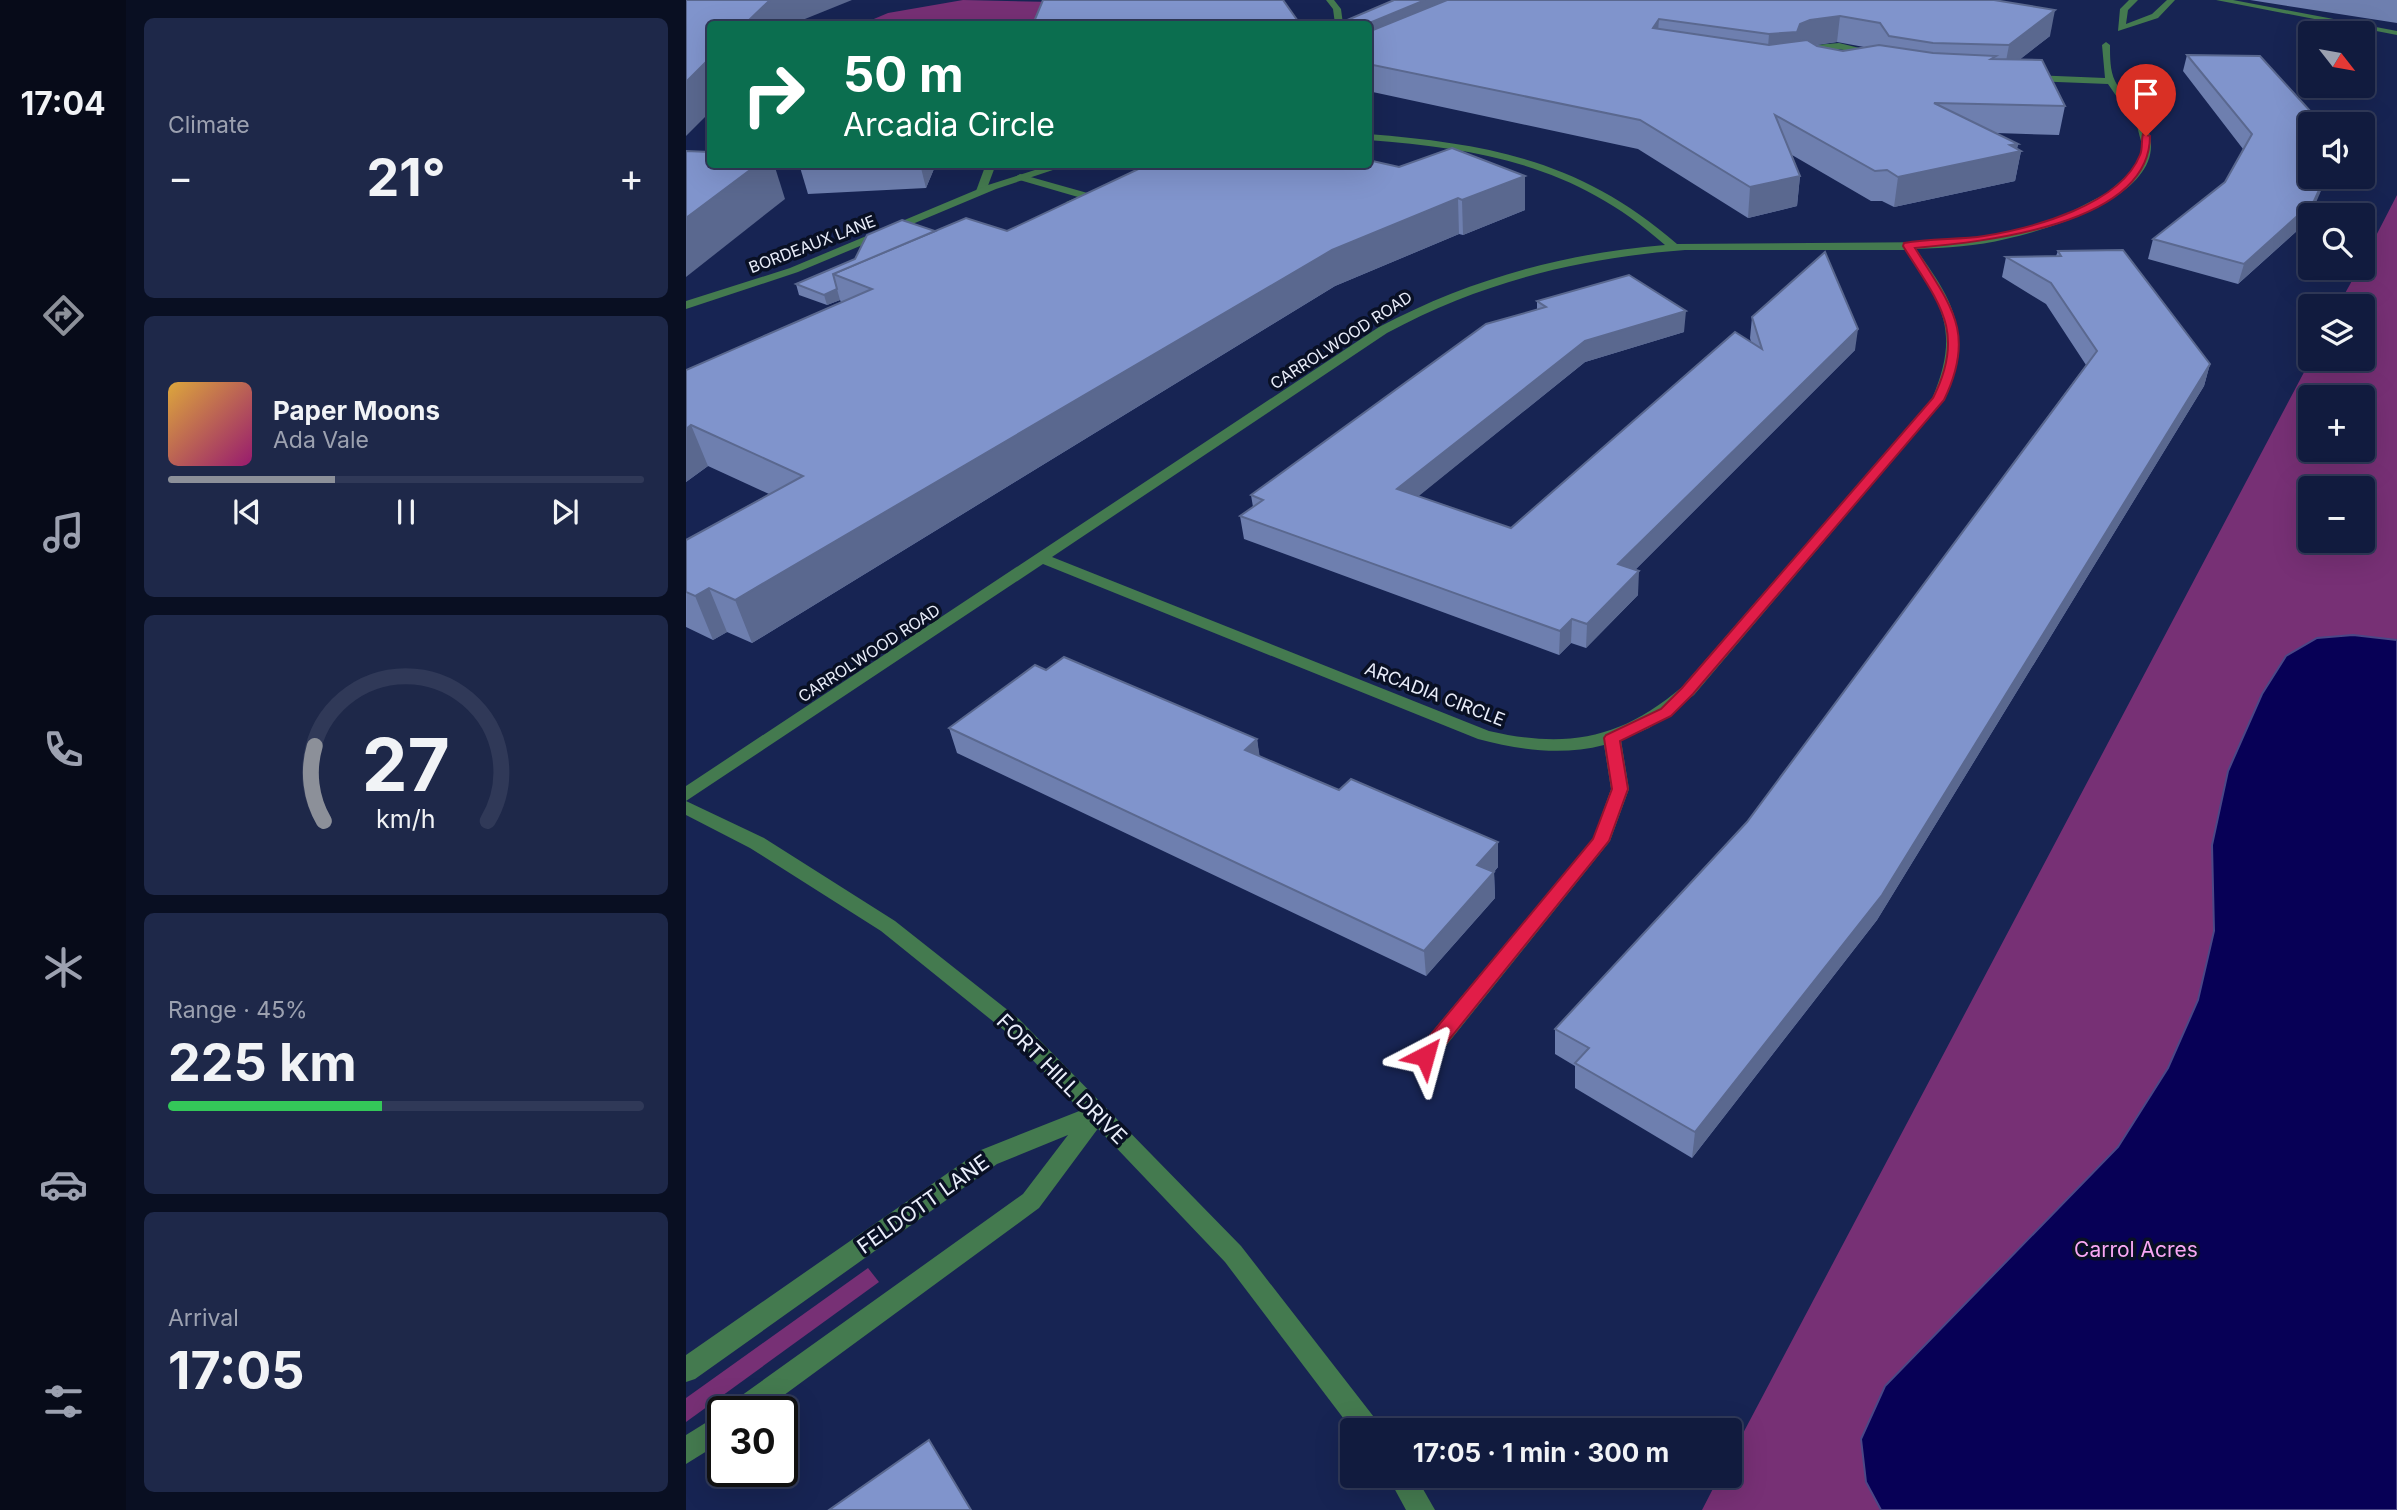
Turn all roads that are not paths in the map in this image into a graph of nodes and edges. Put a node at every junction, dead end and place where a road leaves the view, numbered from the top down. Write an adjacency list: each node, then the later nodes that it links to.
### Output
1 (1329, 0): 5 (street)
2 (2134, 0): 3 (street)
3 (2171, 0)
4 (2220, 0): 6 (street)
5 (1339, 21)
6 (2397, 33)
7 (2106, 45): 13 (street, CARROLWOOD ROAD)
8 (1805, 63): 9 (street); 10 (street); 10 (street)
9 (1792, 64)
10 (1875, 66): 11 (street)
11 (1889, 68)
12 (2023, 78): 13 (street)
13 (2110, 81): 23 (street, CARROLWOOD ROAD)
14 (1372, 137): 22 (street)
15 (989, 168): 19 (street)
16 (1052, 168): 17 (street, BORDEAUX LANE)
17 (1020, 177): 19 (street, BORDEAUX LANE); 20 (street)
18 (1100, 190): 20 (street)
19 (981, 191): 24 (street, BORDEAUX LANE)
20 (1087, 196): 21 (street)
21 (1063, 207)
22 (1672, 246): 23 (street, CARROLWOOD ROAD); 25 (street, CARROLWOOD ROAD)
23 (1908, 246): 26 (street, ARCADIA CIRCLE)
24 (686, 305)
25 (1043, 559): 26 (street, ARCADIA CIRCLE); 27 (street, CARROLWOOD ROAD)
26 (1612, 738): 29 (street)
27 (686, 795)
28 (686, 807): 30 (street, FORT HILL DRIVE)
29 (1425, 1056)
30 (1097, 1113): 31 (street, FELDOTT LANE); 32 (street); 33 (street, FORT HILL DRIVE)
31 (686, 1370)
32 (762, 1396)
33 (1359, 1418)
34 (707, 1436): 35 (street)
35 (686, 1451)
36 (1408, 1488): 37 (street)
37 (1421, 1510)

